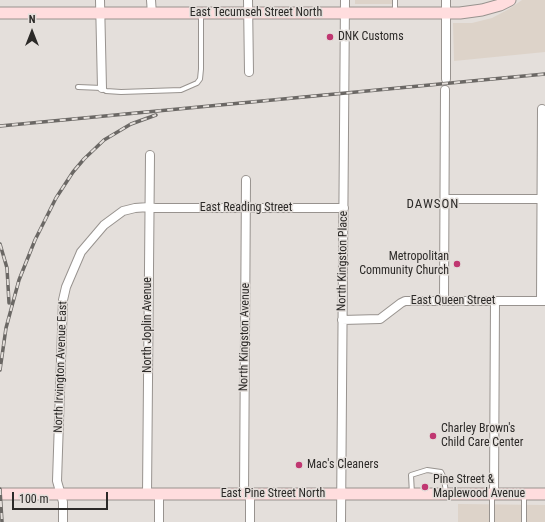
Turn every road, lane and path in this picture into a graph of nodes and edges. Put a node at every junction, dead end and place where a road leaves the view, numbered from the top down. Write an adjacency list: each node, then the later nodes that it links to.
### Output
1 (100, 0): 14 (street)
2 (151, 0): 15 (street)
3 (248, 0): 11 (street)
4 (345, 0): 12 (street, North Kingston Place)
5 (395, 0): 8 (lane)
6 (446, 0): 13 (street)
7 (510, 0): 13 (main road, East Tecumseh Street North)
8 (395, 12): 12 (main road, East Tecumseh Street North); 13 (main road, East Tecumseh Street North)
9 (0, 13): 14 (main road, East Tecumseh Street North)
10 (201, 13): 11 (main road, East Tecumseh Street North); 15 (main road, East Tecumseh Street North); 19 (lane)
11 (248, 13): 12 (main road, East Tecumseh Street North); 16 (street)
12 (345, 13): 28 (street, North Kingston Place)
13 (446, 13): 17 (street)
14 (100, 14): 15 (main road, East Tecumseh Street North); 19 (street)
15 (152, 14)
16 (249, 72)
17 (446, 79)
18 (78, 87): 19 (lane)
19 (102, 88)
20 (445, 90): 24 (street)
21 (542, 110): 25 (street)
22 (150, 155): 26 (street, North Joplin Avenue)
23 (246, 180): 27 (street, North Kingston Avenue)
24 (445, 199): 25 (street); 29 (street)
25 (543, 199): 31 (street)
26 (149, 207): 27 (street, East Reading Street); 34 (street, North Irvington Avenue East); 35 (street, North Joplin Avenue)
27 (246, 208): 28 (street, East Reading Street); 36 (street, North Kingston Avenue)
28 (344, 208): 32 (street, North Kingston Place)
29 (444, 301): 30 (street, East Queen Street); 32 (street, East Queen Street)
30 (495, 301): 31 (street, East Queen Street); 40 (street)
31 (543, 301)
32 (342, 320): 37 (street, North Kingston Place)
33 (0, 494): 34 (main road, East Pine Street North)
34 (60, 494): 35 (main road, East Pine Street North); 43 (street, North Irvington Avenue East)
35 (153, 494): 36 (main road, East Pine Street North); 44 (street, North Joplin Avenue)
36 (247, 494): 37 (main road, East Pine Street North); 45 (street, North Kingston Avenue)
37 (341, 494): 38 (main road, East Pine Street North); 46 (street, North Kingston Place)
38 (412, 494): 39 (main road, East Pine Street North); 39 (lane)
39 (446, 494): 40 (main road, East Pine Street North)
40 (493, 494): 41 (main road, East Pine Street North); 47 (lane)
41 (524, 494): 42 (main road, East Pine Street North); 48 (lane)
42 (545, 494)
43 (63, 522)
44 (159, 522)
45 (250, 522)
46 (341, 522)
47 (492, 522)
48 (524, 522)

